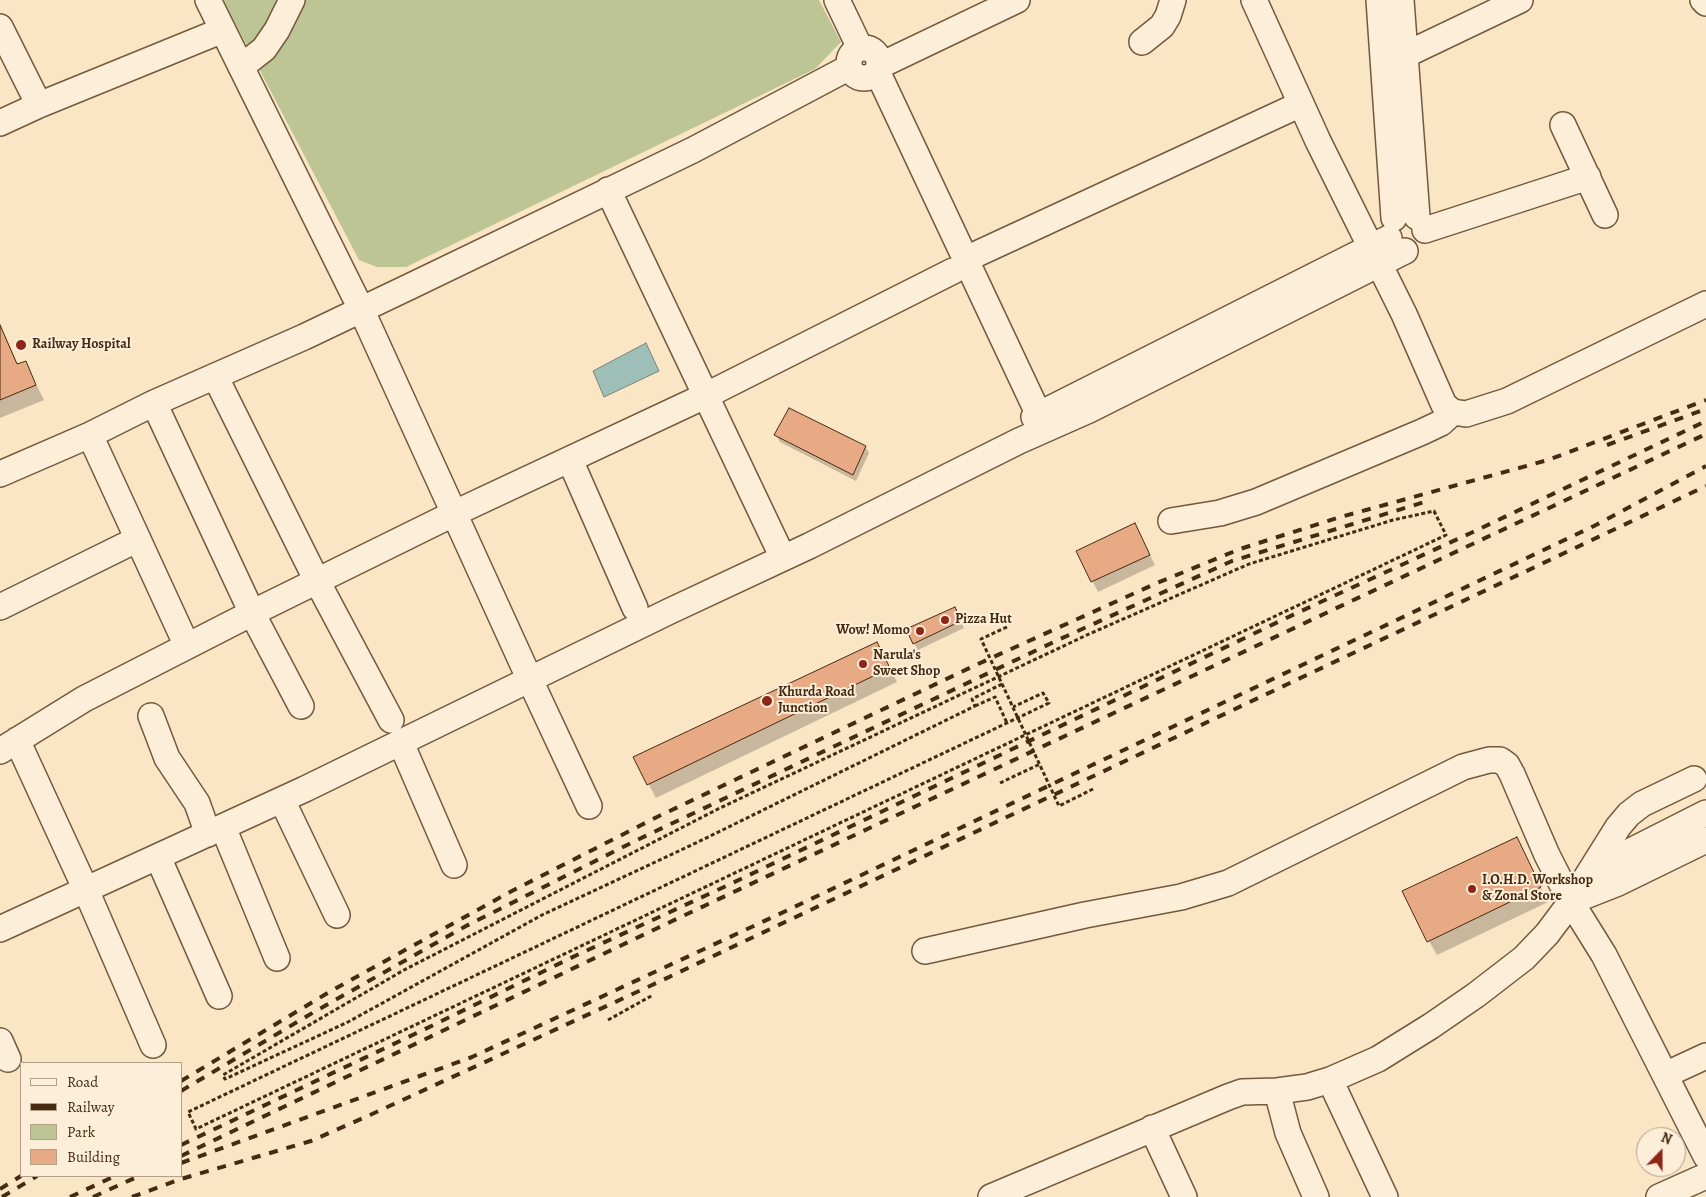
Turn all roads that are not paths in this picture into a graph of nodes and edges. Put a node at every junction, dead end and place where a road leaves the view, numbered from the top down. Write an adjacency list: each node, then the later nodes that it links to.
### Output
1 (208, 0): 14 (street)
2 (292, 0): 18 (street)
3 (837, 0): 17 (street)
4 (977, 0): 17 (street)
5 (1017, 0): 17 (street)
6 (1173, 0): 15 (street)
7 (1254, 0): 19 (street)
8 (1379, 0): 26 (street)
9 (1401, 0): 16 (street)
10 (1520, 0): 16 (street)
11 (1703, 0): 12 (street)
12 (1706, 3)
13 (0, 27): 20 (street)
14 (223, 30): 18 (street); 20 (street)
15 (1142, 42)
16 (1405, 55): 26 (street)
17 (867, 64): 24 (street); 27 (street)
18 (241, 67): 29 (street)
19 (1301, 104): 26 (street); 27 (street)
20 (38, 105): 21 (street)
21 (0, 123)
22 (1563, 125): 23 (street)
23 (1588, 178): 25 (street); 26 (street)
24 (608, 190): 29 (street); 31 (street)
25 (1605, 215)
26 (1397, 238): 33 (street); 34 (street)
27 (959, 265): 31 (street); 34 (street)
28 (1706, 304): 33 (street)
29 (361, 309): 30 (street); 38 (street)
30 (215, 376): 32 (street); 42 (street)
31 (707, 395): 36 (street); 41 (street)
32 (154, 403): 35 (street); 45 (street)
33 (1453, 412): 39 (street)
34 (1034, 425): 41 (street)
35 (90, 435): 37 (street); 40 (street)
36 (570, 460): 38 (street); 44 (street)
37 (0, 474)
38 (455, 513): 42 (street); 47 (street)
39 (1171, 522)
40 (138, 539): 43 (street); 46 (street)
41 (783, 558): 47 (street)
42 (317, 581): 45 (street); 50 (street)
43 (0, 607)
44 (635, 608)
45 (252, 613): 46 (street); 48 (street)
46 (187, 646): 52 (street)
47 (530, 680): 51 (street); 55 (street)
48 (301, 706)
49 (151, 716): 57 (street)
50 (391, 720)
51 (401, 743): 54 (street); 60 (street)
52 (8, 745): 61 (street)
53 (1694, 779): 62 (street)
54 (282, 800): 57 (street); 63 (street)
55 (589, 806)
56 (1706, 813): 62 (street)
57 (216, 830): 59 (street); 66 (street)
58 (1706, 840): 62 (street)
59 (158, 857): 61 (street); 67 (street)
60 (454, 865)
61 (86, 890): 64 (street); 68 (street)
62 (1571, 902): 65 (street); 70 (street); 71 (street)
63 (337, 915)
64 (0, 929)
65 (925, 951)
66 (277, 958)
67 (218, 996)
68 (152, 1045)
69 (1706, 1056): 70 (street)
70 (1665, 1075): 74 (street)
71 (1330, 1080): 72 (street); 80 (street)
72 (1277, 1091): 73 (street); 79 (street)
73 (1152, 1128): 76 (street); 78 (street)
74 (1706, 1156)
75 (1706, 1176): 81 (street)
76 (1038, 1188): 77 (street)
77 (991, 1197)
78 (1184, 1197)
79 (1316, 1197)
80 (1385, 1197)
81 (1659, 1197)

